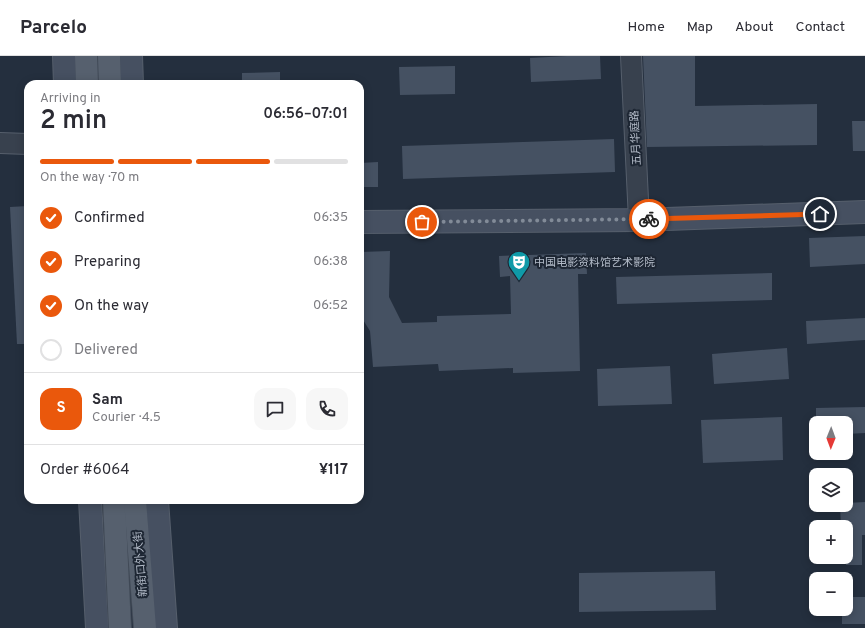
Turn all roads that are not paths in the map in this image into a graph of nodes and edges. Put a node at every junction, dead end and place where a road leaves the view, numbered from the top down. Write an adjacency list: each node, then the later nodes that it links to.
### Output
1 (64, 56): 7 (street)
2 (86, 56): 8 (main road)
3 (109, 56): 9 (main road)
4 (118, 56): 10 (main road)
5 (131, 56): 11 (street)
6 (631, 56): 15 (street, 五月华庭路)
7 (65, 80)
8 (87, 80)
9 (110, 80)
10 (111, 80)
11 (132, 80)
12 (0, 143): 13 (street)
13 (24, 144)
14 (865, 212): 15 (street)
15 (639, 220): 16 (street)
16 (364, 222)
17 (90, 504): 21 (street)
18 (114, 504): 22 (main road, 新街口外大街)
19 (135, 504): 23 (main road, 新街口外大街)
20 (157, 504): 24 (street, 新街口外大街)
21 (97, 628)
22 (120, 628)
23 (145, 628)
24 (166, 628)

